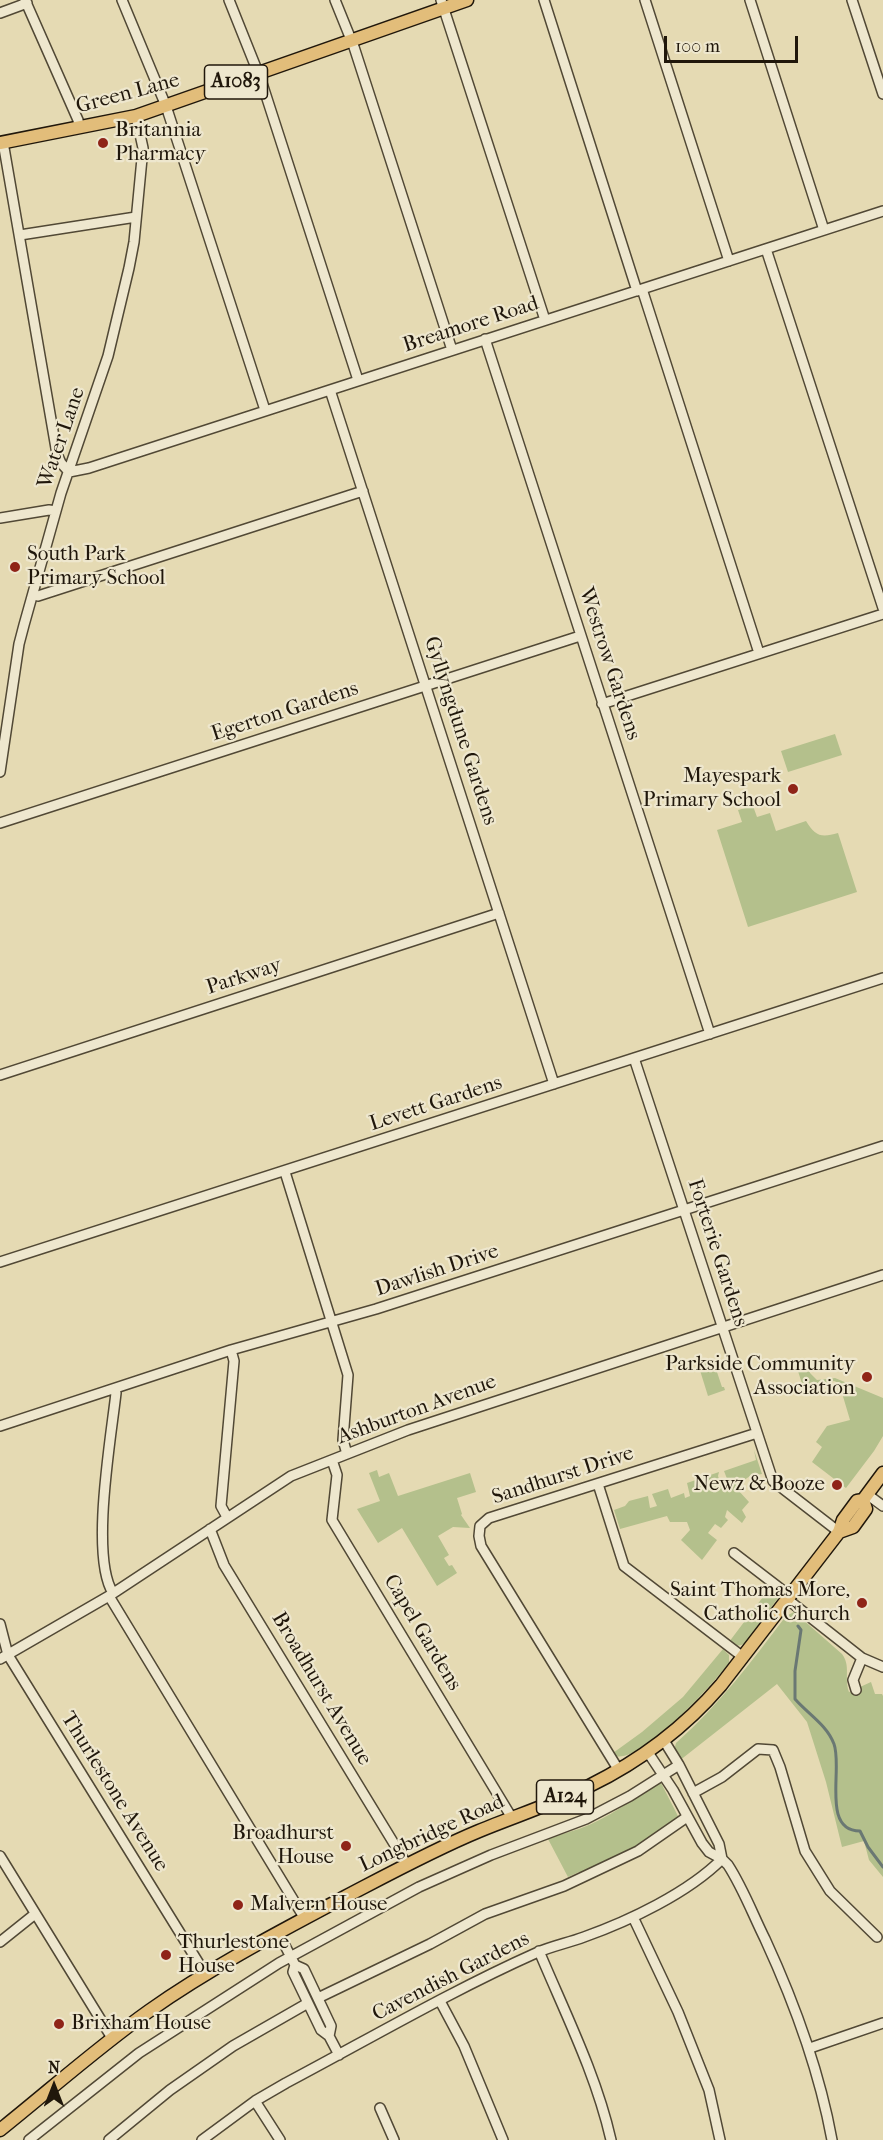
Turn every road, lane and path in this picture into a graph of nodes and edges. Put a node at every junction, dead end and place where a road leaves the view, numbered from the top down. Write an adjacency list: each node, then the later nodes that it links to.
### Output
1 (122, 0): 15 (street)
2 (229, 0): 13 (street)
3 (334, 0): 12 (street)
4 (467, 0): 10 (main road, Green Lane / A1083)
5 (544, 0): 25 (street)
6 (645, 0): 24 (street)
7 (750, 0): 21 (street)
8 (852, 0): 14 (street)
9 (26, 2): 11 (street); 17 (street)
10 (443, 4): 12 (main road, Green Lane / A1083); 26 (street)
11 (0, 13)
12 (351, 41): 13 (main road, Green Lane / A1083); 28 (street)
13 (259, 74): 15 (main road, Green Lane / A1083); 29 (street)
14 (883, 94)
15 (166, 106): 16 (main road, Green Lane / A1083); 31 (street)
16 (136, 116): 17 (main road, Green Lane / A1083); 20 (street, Water Lane)
17 (79, 128): 18 (main road, Green Lane / A1083)
18 (1, 143): 22 (street)
19 (883, 211): 21 (street, Breamore Road)
20 (136, 217): 22 (street); 32 (street, Water Lane)
21 (824, 230): 23 (street, Breamore Road)
22 (20, 235): 32 (street)
23 (766, 249): 24 (street, Breamore Road); 37 (street)
24 (729, 261): 25 (street, Breamore Road)
25 (640, 290): 26 (street, Breamore Road); 40 (street)
26 (545, 320): 27 (street, Breamore Road)
27 (485, 339): 28 (street, Breamore Road); 39 (street, Westrow Gardens)
28 (452, 350): 29 (street, Breamore Road)
29 (358, 380): 30 (street, Breamore Road)
30 (330, 390): 31 (street, Breamore Road); 33 (street, Gyllyngdune Gardens)
31 (265, 410): 32 (street, Breamore Road)
32 (69, 472): 34 (street, Water Lane)
33 (363, 491): 36 (street); 41 (street, Gyllyngdune Gardens)
34 (56, 511): 35 (street); 36 (street, Water Lane)
35 (0, 518)
36 (33, 594): 43 (street, Water Lane)
37 (883, 608)
38 (883, 614): 40 (street)
39 (580, 636): 41 (street, Egerton Gardens); 42 (street, Westrow Gardens)
40 (759, 653): 42 (street)
41 (426, 686): 44 (street, Egerton Gardens); 45 (street, Gyllyngdune Gardens)
42 (602, 704): 47 (street, Westrow Gardens)
43 (0, 772)
44 (0, 823)
45 (499, 913): 49 (street, Parkway); 50 (street, Gyllyngdune Gardens)
46 (883, 978): 47 (street, Levett Gardens)
47 (710, 1034): 48 (street, Levett Gardens)
48 (634, 1058): 50 (street, Levett Gardens); 53 (street, Forterie Gardens)
49 (0, 1075)
50 (554, 1084): 52 (street, Levett Gardens)
51 (883, 1146): 53 (street, Dawlish Drive)
52 (285, 1172): 54 (street, Levett Gardens); 56 (street)
53 (684, 1210): 56 (street, Dawlish Drive); 57 (street, Forterie Gardens)
54 (0, 1262)
55 (883, 1275): 57 (street, Ashburton Avenue)
56 (332, 1321): 58 (street, Dawlish Drive); 62 (street)
57 (723, 1326): 61 (street, Forterie Gardens); 62 (street, Ashburton Avenue)
58 (231, 1350): 59 (street, Dawlish Drive); 68 (street)
59 (115, 1389): 60 (street, Dawlish Drive); 72 (street)
60 (0, 1426)
61 (757, 1433): 65 (street, Sandhurst Drive); 70 (street, Forterie Gardens)
62 (347, 1454): 63 (street, Ashburton Avenue)
63 (332, 1460): 68 (street, Ashburton Avenue); 87 (street, Capel Gardens)
64 (883, 1473): 66 (main road, Longbridge Road / A124)
65 (598, 1484): 76 (street); 83 (street, Sandhurst Drive)
66 (865, 1498): 67 (street); 70 (main road, Longbridge Road / A124)
67 (883, 1506)
68 (227, 1517): 69 (street, Ashburton Avenue)
69 (210, 1529): 72 (street, Ashburton Avenue); 90 (street, Broadhurst Avenue)
70 (839, 1532): 73 (main road, Longbridge Road / A124)
71 (734, 1553): 73 (street)
72 (111, 1594): 75 (street, Ashburton Avenue); 93 (street)
73 (788, 1598): 76 (main road, Longbridge Road / A124); 77 (street)
74 (0, 1624): 75 (street, Thurlestone Avenue)
75 (4, 1657): 99 (street, Thurlestone Avenue)
76 (743, 1657): 80 (main road, Longbridge Road / A124)
77 (862, 1658): 78 (street); 79 (street)
78 (883, 1667)
79 (856, 1690)
80 (663, 1739): 81 (main road, Longbridge Road / A124); 82 (street)
81 (647, 1751): 83 (main road, Longbridge Road / A124); 84 (street)
82 (679, 1765): 84 (street); 85 (street)
83 (618, 1769): 87 (main road, Longbridge Road / A124)
84 (663, 1774): 86 (street); 98 (street)
85 (693, 1793): 89 (street); 95 (street)
86 (687, 1817): 89 (street); 100 (street)
87 (512, 1818): 90 (main road, Longbridge Road / A124)
88 (0, 1856): 91 (street)
89 (722, 1859): 92 (street, Cavendish Gardens); 106 (street)
90 (406, 1865): 93 (main road, Longbridge Road / A124)
91 (35, 1914): 96 (street); 105 (street)
92 (633, 1917): 97 (street, Cavendish Gardens); 118 (street)
93 (305, 1918): 94 (main road, Longbridge Road / A124)
94 (279, 1934): 98 (street); 99 (main road, Longbridge Road / A124)
95 (877, 1937)
96 (0, 1942)
97 (539, 1951): 101 (street, Cavendish Gardens); 117 (street)
98 (292, 1961): 100 (street); 102 (street); 111 (street)
99 (206, 1975): 105 (main road, Longbridge Road / A124)
100 (318, 1998): 104 (street)
101 (440, 2001): 107 (street, Cavendish Gardens); 116 (street)
102 (308, 2003): 104 (street); 112 (street)
103 (883, 2024): 106 (street)
104 (329, 2036): 107 (street)
105 (112, 2038): 110 (main road, Longbridge Road / A124)
106 (810, 2048): 119 (street)
107 (339, 2055): 108 (street, Cavendish Gardens)
108 (255, 2101): 113 (street, Cavendish Gardens); 114 (street)
109 (380, 2108): 115 (street)
110 (0, 2130)
111 (29, 2140)
112 (109, 2140)
113 (202, 2140)
114 (280, 2140)
115 (394, 2140)
116 (503, 2140)
117 (611, 2140)
118 (720, 2140)
119 (832, 2140)

